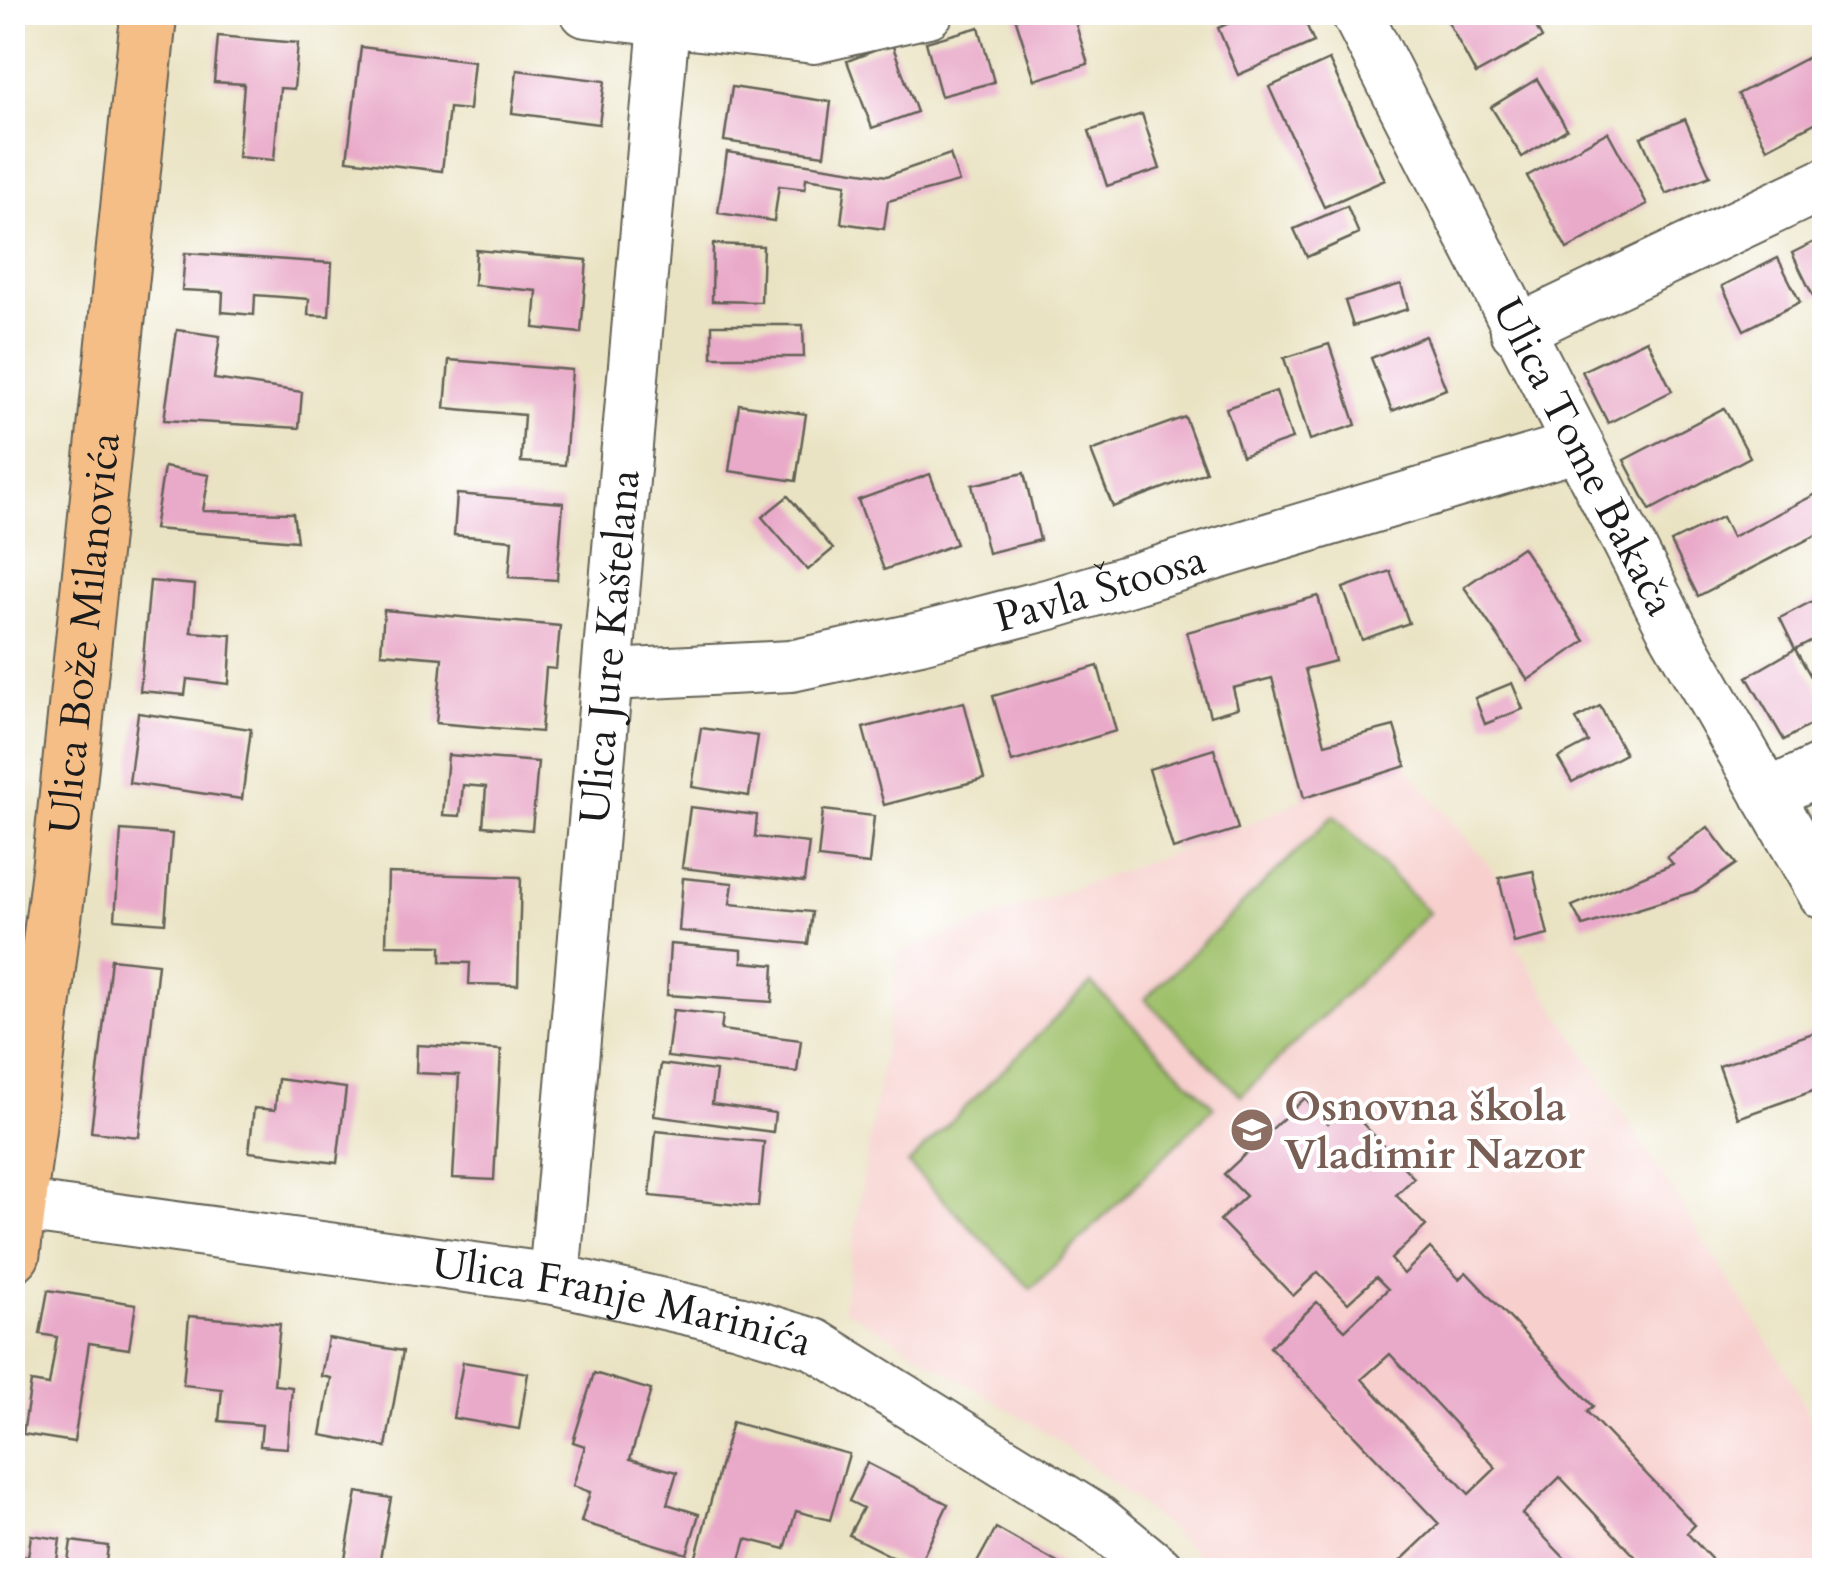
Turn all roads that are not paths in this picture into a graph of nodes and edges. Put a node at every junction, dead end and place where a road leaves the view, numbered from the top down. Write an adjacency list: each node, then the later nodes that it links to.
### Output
1 (149, 12): 13 (main road, Ulica Bože Milanovića)
2 (586, 12): 5 (street)
3 (928, 12): 5 (street)
4 (1356, 12): 7 (street, Ulica Tome Bakača)
5 (665, 16): 9 (street, Ulica Jure Kaštelana)
6 (1824, 184): 7 (street)
7 (1516, 331): 8 (street, Ulica Tome Bakača)
8 (1578, 446): 9 (street, Pavla Štoosa); 11 (street, Ulica Tome Bakača)
9 (610, 675): 14 (street, Ulica Jure Kaštelana)
10 (1824, 768): 11 (street)
11 (1767, 795): 12 (street, Ulica Tome Bakača)
12 (1824, 894)
13 (17, 1230): 14 (street, Ulica Franje Marinića)
14 (554, 1279): 15 (street, Ulica Franje Marinića)
15 (1158, 1570)

